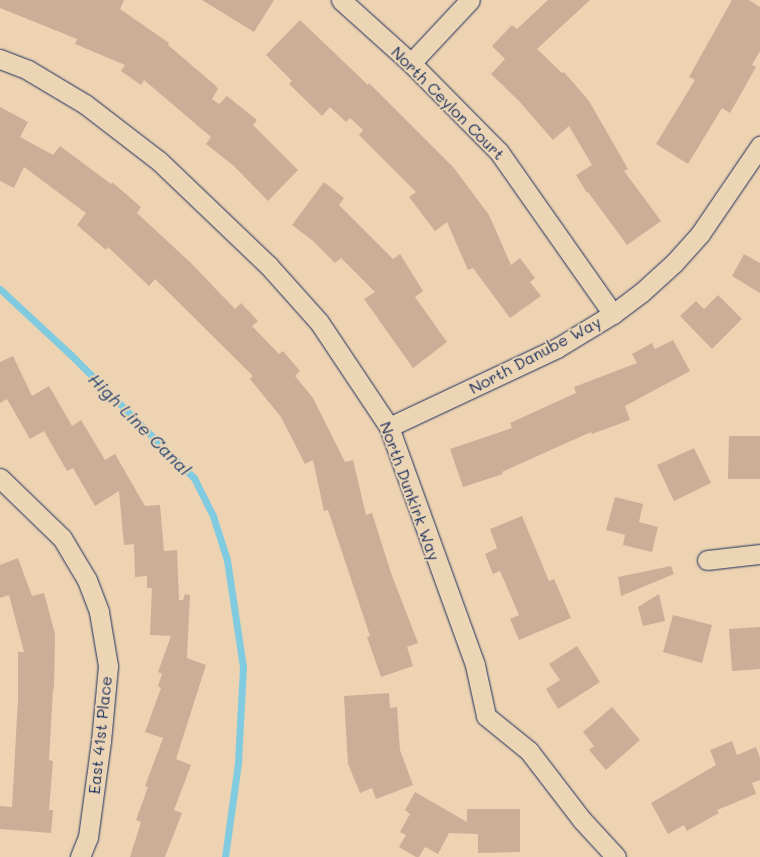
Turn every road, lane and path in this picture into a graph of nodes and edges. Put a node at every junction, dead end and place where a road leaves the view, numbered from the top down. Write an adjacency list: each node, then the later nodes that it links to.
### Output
1 (341, 0): 4 (street, North Ceylon Court)
2 (470, 0): 4 (street)
3 (0, 59): 7 (street, North Dunkirk Way)
4 (411, 63): 6 (street, North Ceylon Court)
5 (760, 146): 6 (street, North Danube Way)
6 (613, 314): 7 (street, North Danube Way)
7 (389, 427): 12 (street, North Dunkirk Way)
8 (0, 478): 11 (street, East 41st Place)
9 (760, 554): 10 (street)
10 (707, 560)
11 (80, 857)
12 (616, 857)

